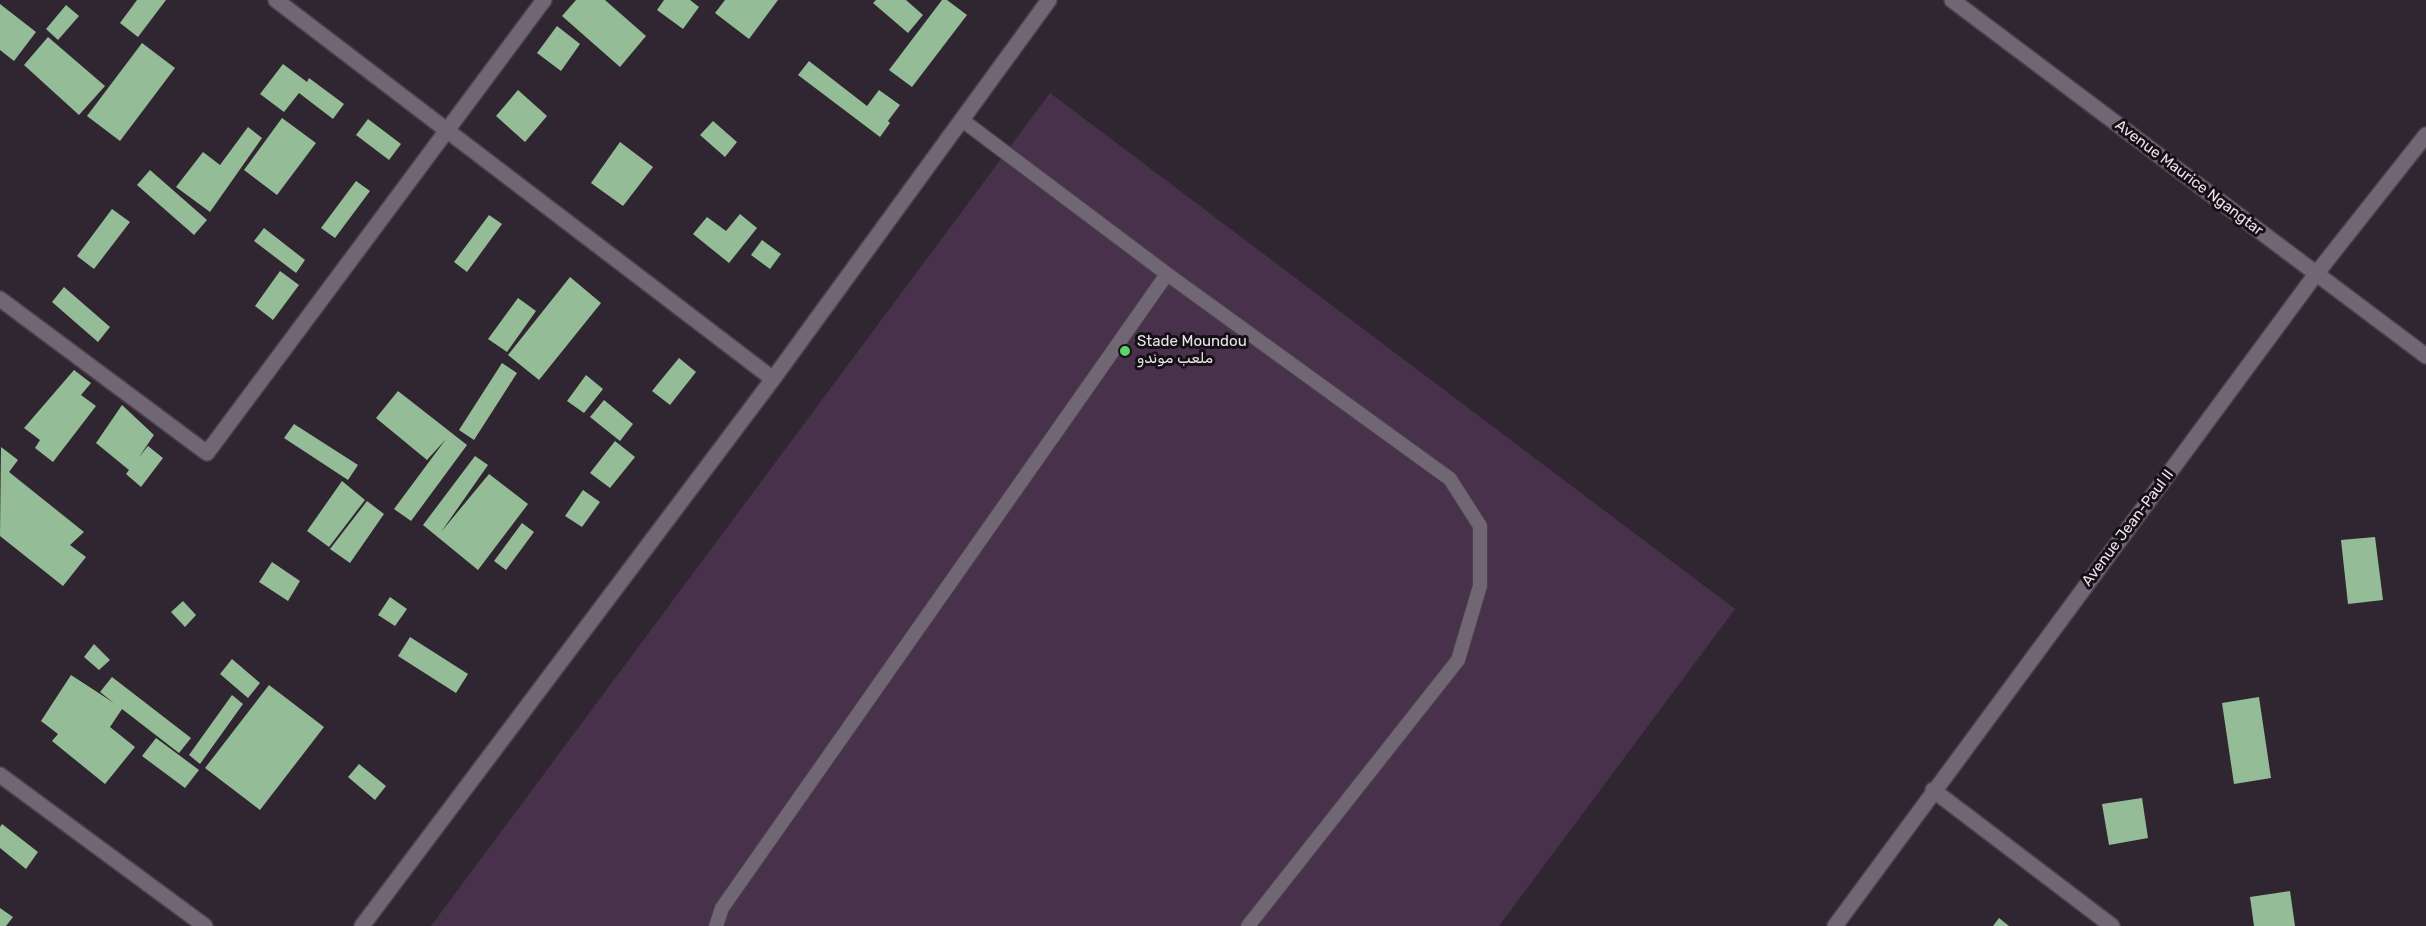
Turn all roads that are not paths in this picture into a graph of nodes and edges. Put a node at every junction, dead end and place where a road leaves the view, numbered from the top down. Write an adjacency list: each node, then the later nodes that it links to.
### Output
1 (276, 0): 6 (street)
2 (544, 0): 6 (street)
3 (1049, 0): 5 (street)
4 (1952, 0): 9 (street, Avenue Maurice Ngangtar)
5 (962, 120): 8 (lane); 12 (street)
6 (447, 132): 10 (street); 12 (street)
7 (2426, 135): 9 (street, Avenue Jean-Paul II)
8 (1167, 274): 17 (lane); 18 (lane)
9 (2316, 274): 11 (street, Avenue Maurice Ngangtar); 14 (street, Avenue Jean-Paul II)
10 (0, 299)
11 (2426, 356)
12 (773, 379): 16 (street)
13 (0, 774): 15 (street)
14 (1934, 790): 19 (street, Avenue Jean-Paul II); 20 (street)
15 (205, 926)
16 (363, 926)
17 (716, 926)
18 (1248, 926)
19 (1835, 926)
20 (2112, 926)

